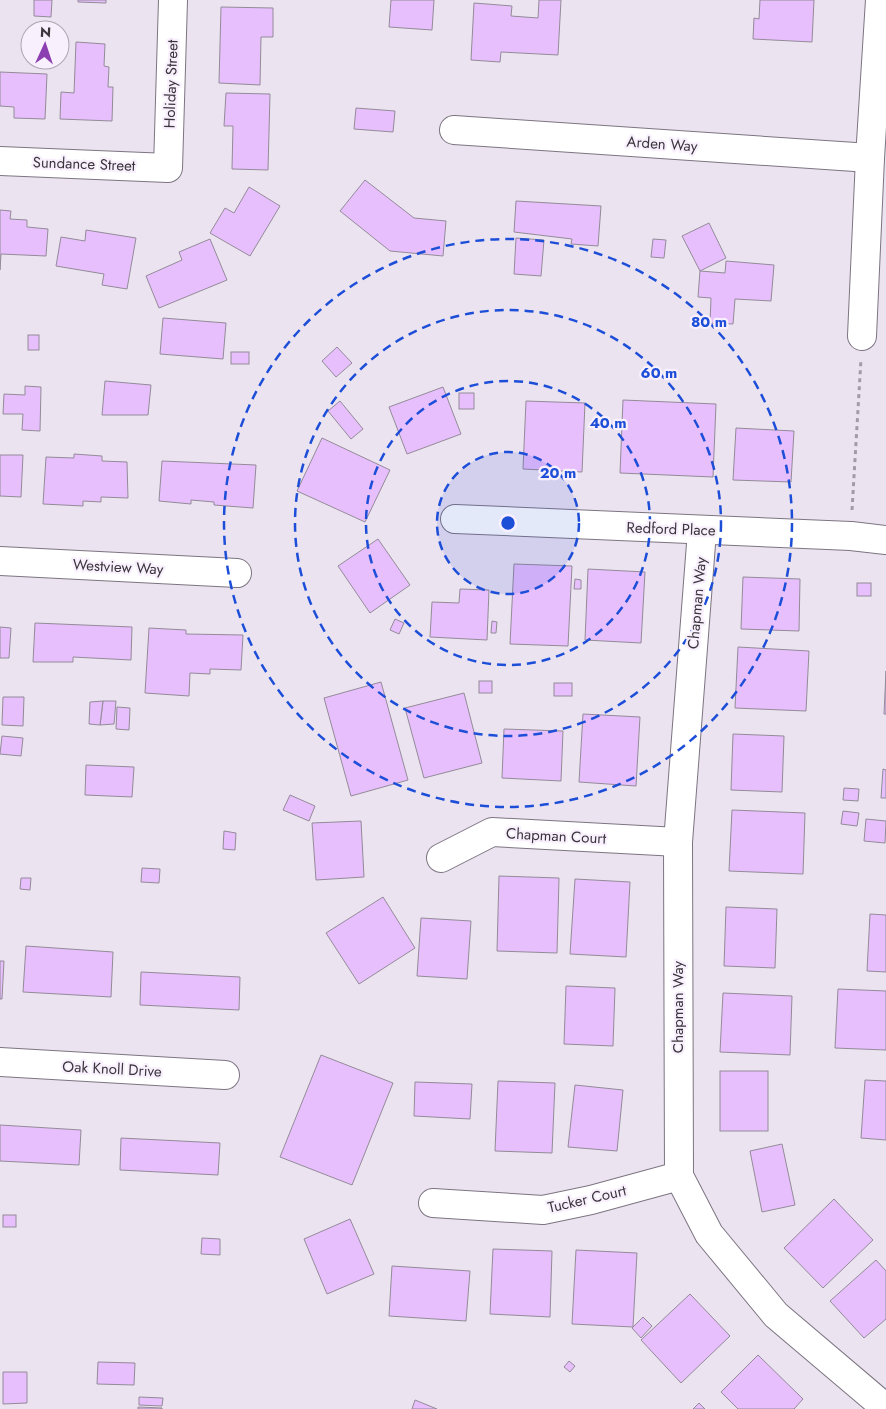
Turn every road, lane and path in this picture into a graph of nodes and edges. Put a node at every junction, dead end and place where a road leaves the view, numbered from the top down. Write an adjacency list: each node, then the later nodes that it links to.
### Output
1 (173, 0): 6 (street, Holiday Street)
2 (880, 0): 4 (street)
3 (454, 130): 4 (street, Arden Way)
4 (870, 158): 7 (street)
5 (0, 161): 6 (street, Sundance Street)
6 (168, 168)
7 (862, 336): 10 (path)
8 (455, 519): 9 (street, Redford Place)
9 (702, 531): 10 (street, Redford Place); 14 (street, Chapman Way)
10 (851, 536): 11 (street, Redford Place)
11 (886, 540)
12 (0, 561): 13 (street, Westview Way)
13 (237, 573)
14 (678, 842): 15 (street, Chapman Court); 18 (street, Chapman Way)
15 (441, 858)
16 (0, 1062): 17 (street, Oak Knoll Drive)
17 (225, 1075)
18 (679, 1176): 19 (street, Tucker Court); 20 (street, Chapman Way)
19 (433, 1203)
20 (881, 1404)

